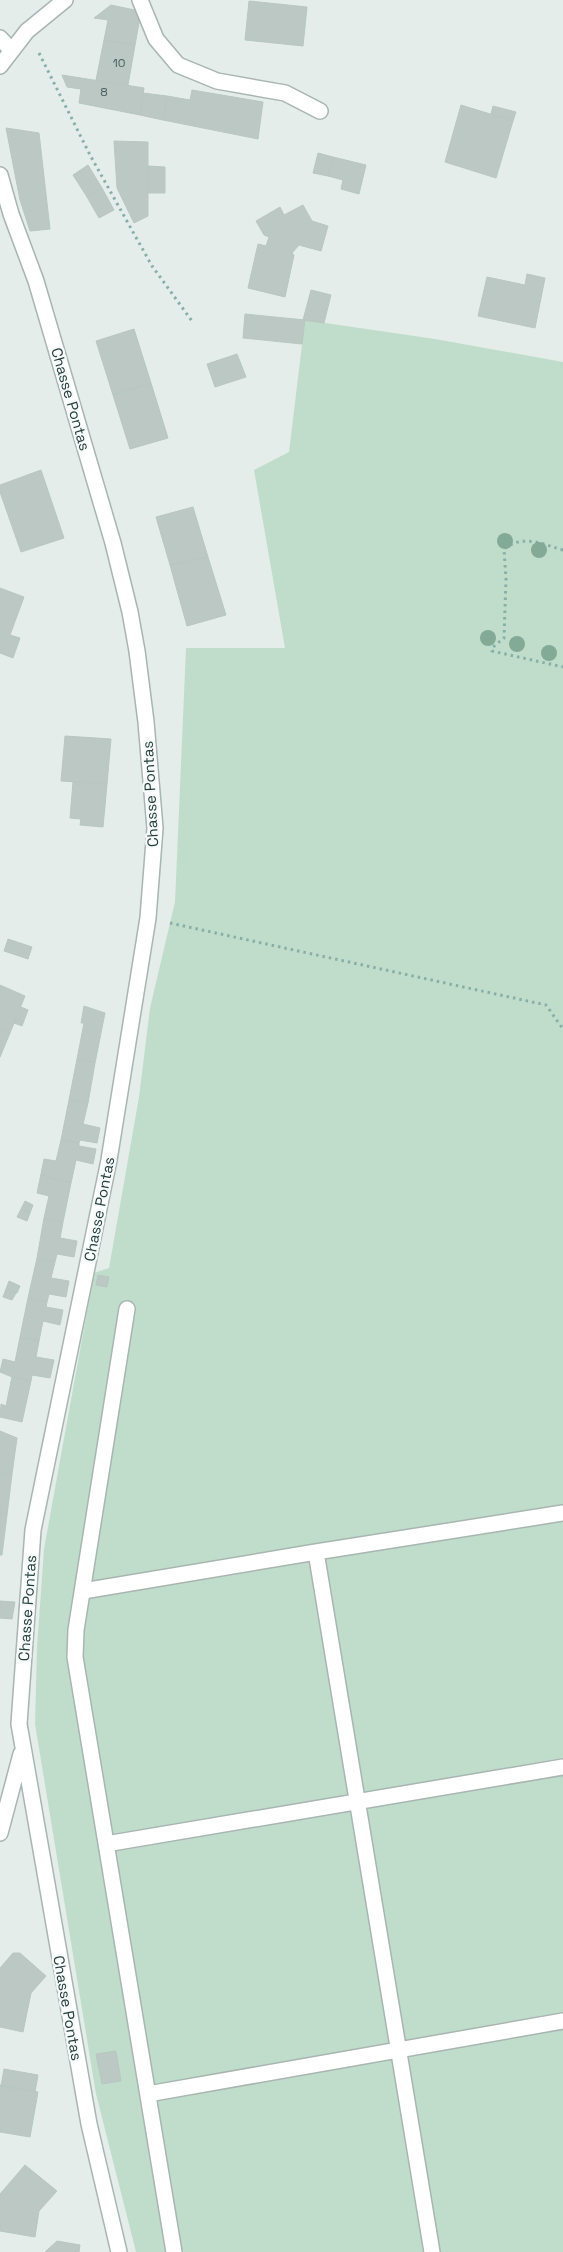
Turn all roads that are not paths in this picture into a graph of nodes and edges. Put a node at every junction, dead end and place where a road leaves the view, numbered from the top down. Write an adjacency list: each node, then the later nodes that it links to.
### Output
1 (65, 0): 4 (street)
2 (140, 0): 6 (street)
3 (0, 38): 4 (street)
4 (11, 50): 5 (street)
5 (0, 66)
6 (320, 111)
7 (0, 175): 12 (street, Chasse Pontas)
8 (127, 1309): 11 (street)
9 (563, 1513): 10 (street)
10 (316, 1552): 11 (street); 14 (street)
11 (83, 1591): 16 (street)
12 (22, 1750): 15 (street); 20 (street, Chasse Pontas)
13 (563, 1767): 14 (street)
14 (358, 1802): 16 (street); 18 (street)
15 (0, 1833)
16 (106, 1844): 19 (street)
17 (563, 2020): 18 (street)
18 (398, 2050): 19 (street); 22 (street)
19 (148, 2094): 21 (street)
20 (119, 2252)
21 (174, 2252)
22 (432, 2252)

